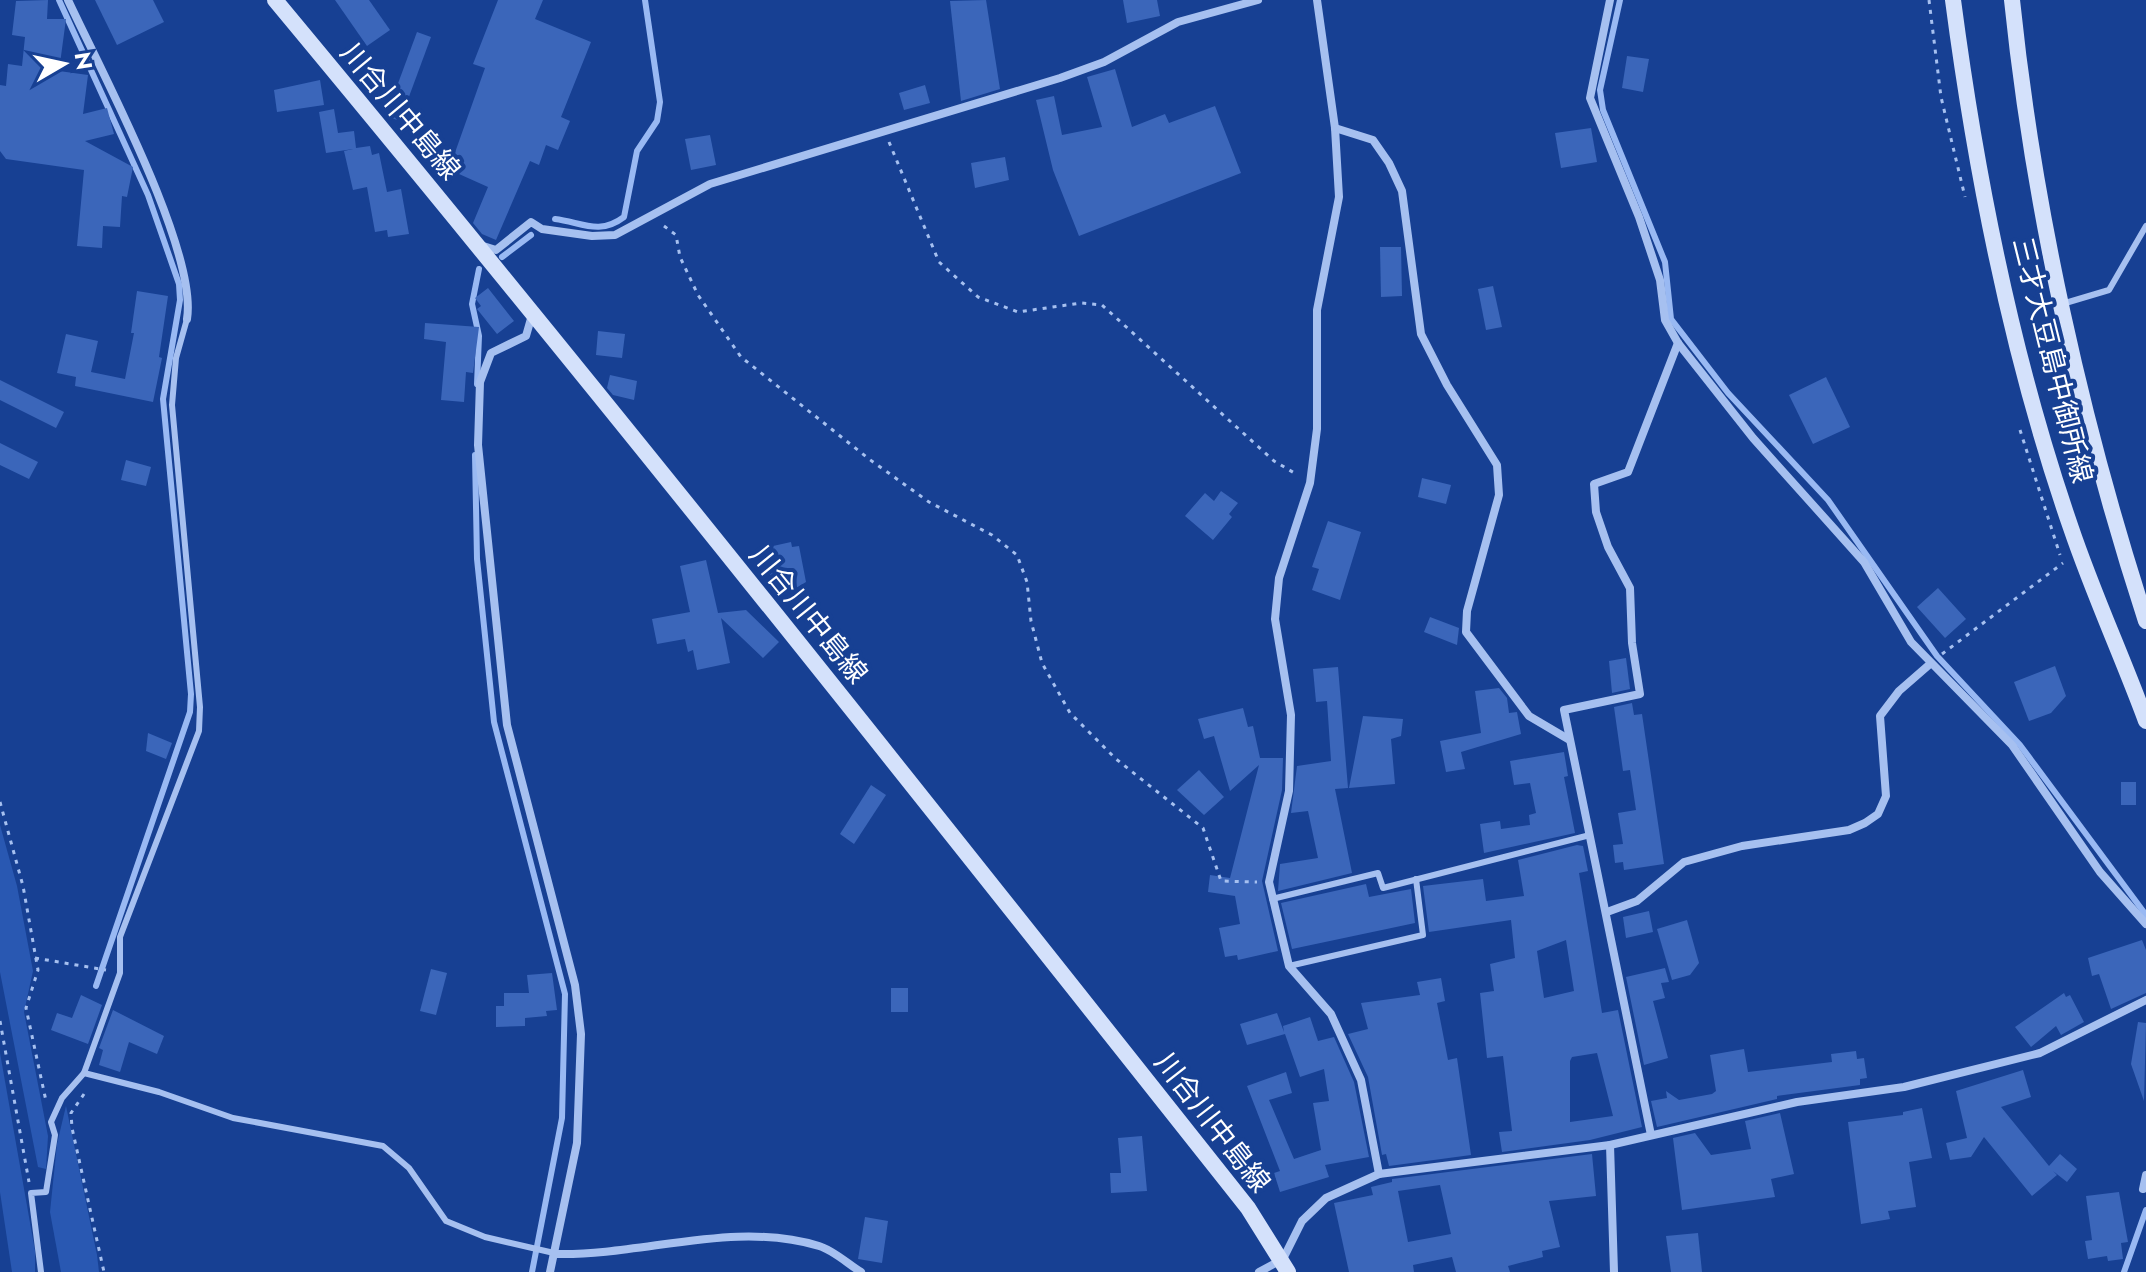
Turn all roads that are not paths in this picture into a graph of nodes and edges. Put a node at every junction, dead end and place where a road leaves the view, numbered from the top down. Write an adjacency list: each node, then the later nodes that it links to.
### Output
1 (68, 0): 13 (street)
2 (275, 0): 10 (main road, 川合川中島線)
3 (1258, 0): 10 (street)
4 (1317, 0): 8 (street)
5 (1610, 0): 14 (street)
6 (1953, 0): 17 (main road, 三才大豆島中御所線)
7 (2012, 0): 11 (main road, 三才大豆島中御所線)
8 (1335, 128): 18 (street); 21 (street)
9 (2146, 226): 11 (lane)
10 (478, 244): 12 (main road, 川合川中島線)
11 (2062, 304): 15 (main road, 三才大豆島中御所線)
12 (533, 310): 32 (street); 33 (main road, 川合川中島線)
13 (187, 319): 26 (lane)
14 (1678, 343): 16 (street); 18 (street)
15 (2146, 621)
16 (1930, 664): 22 (street); 23 (street)
17 (2146, 721)
18 (1568, 739): 19 (street)
19 (1590, 835): 20 (lane); 22 (street)
20 (1416, 879): 21 (lane); 24 (lane)
21 (1272, 899): 24 (street)
22 (1607, 912): 27 (street)
23 (2146, 924)
24 (1289, 966): 29 (street)
25 (2146, 1000): 27 (street)
26 (84, 1073): 32 (lane); 34 (lane)
27 (1651, 1135): 28 (street)
28 (1610, 1145): 29 (street); 38 (street)
29 (1379, 1174): 33 (street)
30 (2146, 1175): 31 (street)
31 (2143, 1189)
32 (556, 1254): 35 (street); 36 (street)
33 (1286, 1266): 37 (street)
34 (41, 1272)
35 (550, 1272)
36 (861, 1272)
37 (1259, 1272)
38 (1614, 1272)

